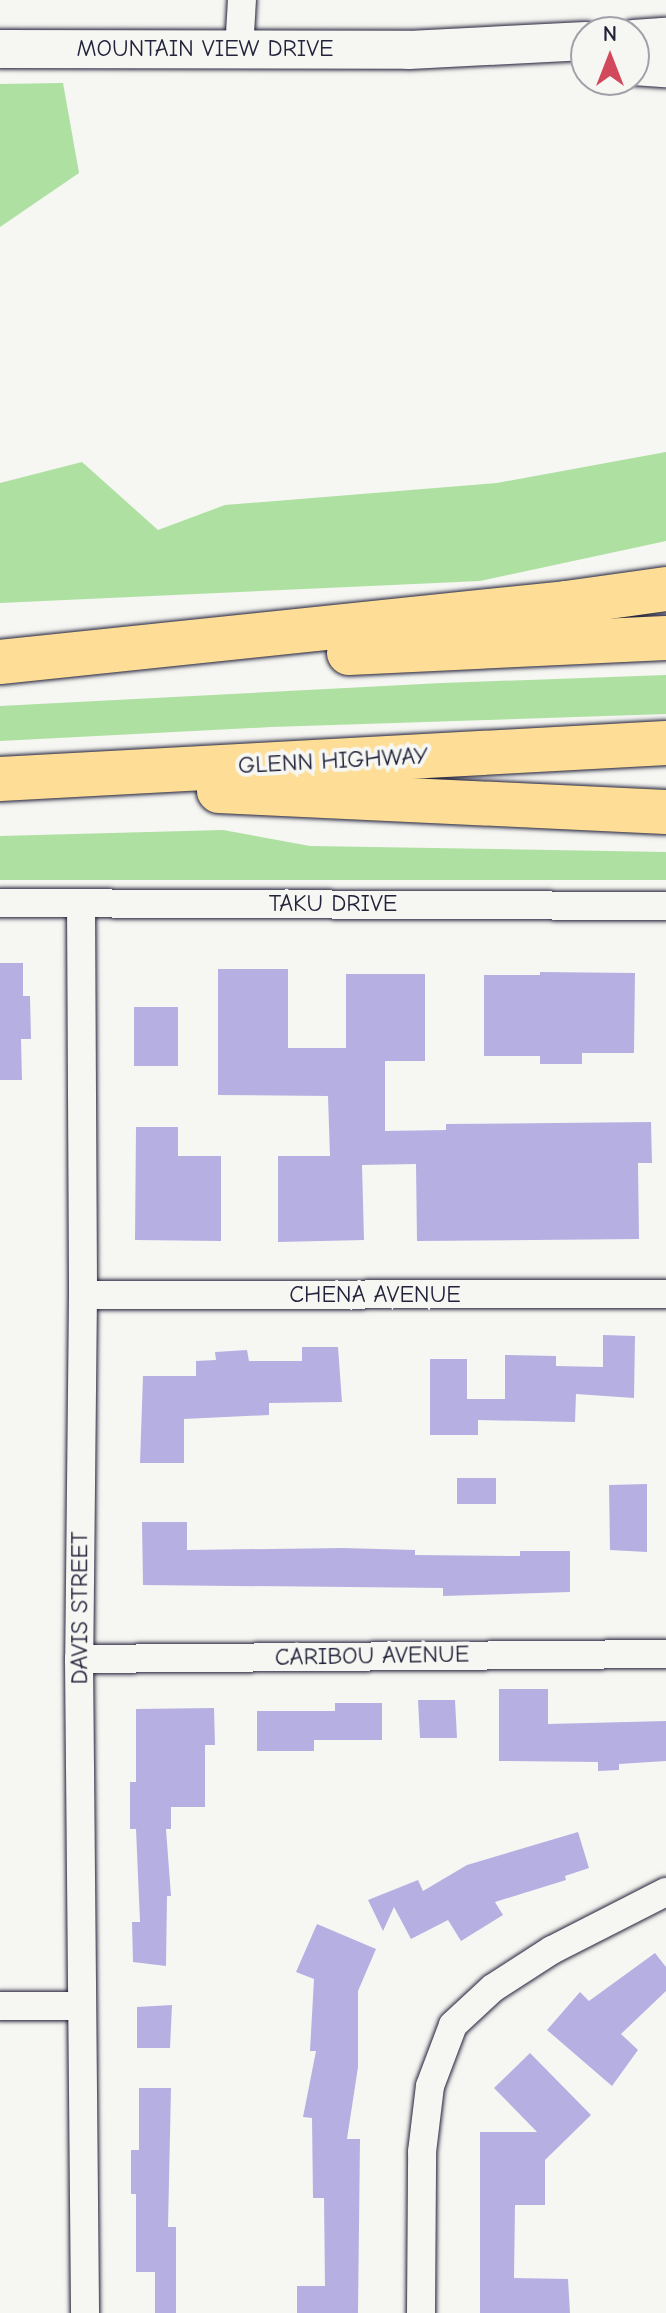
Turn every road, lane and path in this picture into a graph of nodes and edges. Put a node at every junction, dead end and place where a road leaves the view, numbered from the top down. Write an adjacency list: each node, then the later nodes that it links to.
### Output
1 (242, 0): 4 (street)
2 (570, 42): 5 (street, MOUNTAIN VIEW DRIVE)
3 (0, 49): 4 (street, MOUNTAIN VIEW DRIVE)
4 (239, 50): 5 (street, MOUNTAIN VIEW DRIVE)
5 (409, 50): 6 (street, MOUNTAIN VIEW DRIVE)
6 (570, 61)
7 (666, 589): 9 (highway)
8 (666, 638): 10 (highway)
9 (0, 662)
10 (0, 670)
11 (666, 743): 12 (highway, GLENN HIGHWAY)
12 (7, 778): 13 (highway)
13 (666, 812)
14 (0, 903): 15 (street, TAKU DRIVE)
15 (81, 903): 16 (street, TAKU DRIVE); 18 (street, DAVIS STREET)
16 (666, 906)
17 (666, 1294): 18 (street, CHENA AVENUE)
18 (83, 1295): 20 (street, DAVIS STREET)
19 (666, 1654): 20 (street, CARIBOU AVENUE)
20 (79, 1659): 23 (street, DAVIS STREET)
21 (666, 1892): 25 (street)
22 (0, 2006): 23 (street)
23 (82, 2006): 24 (street, DAVIS STREET)
24 (85, 2313)
25 (421, 2313)

